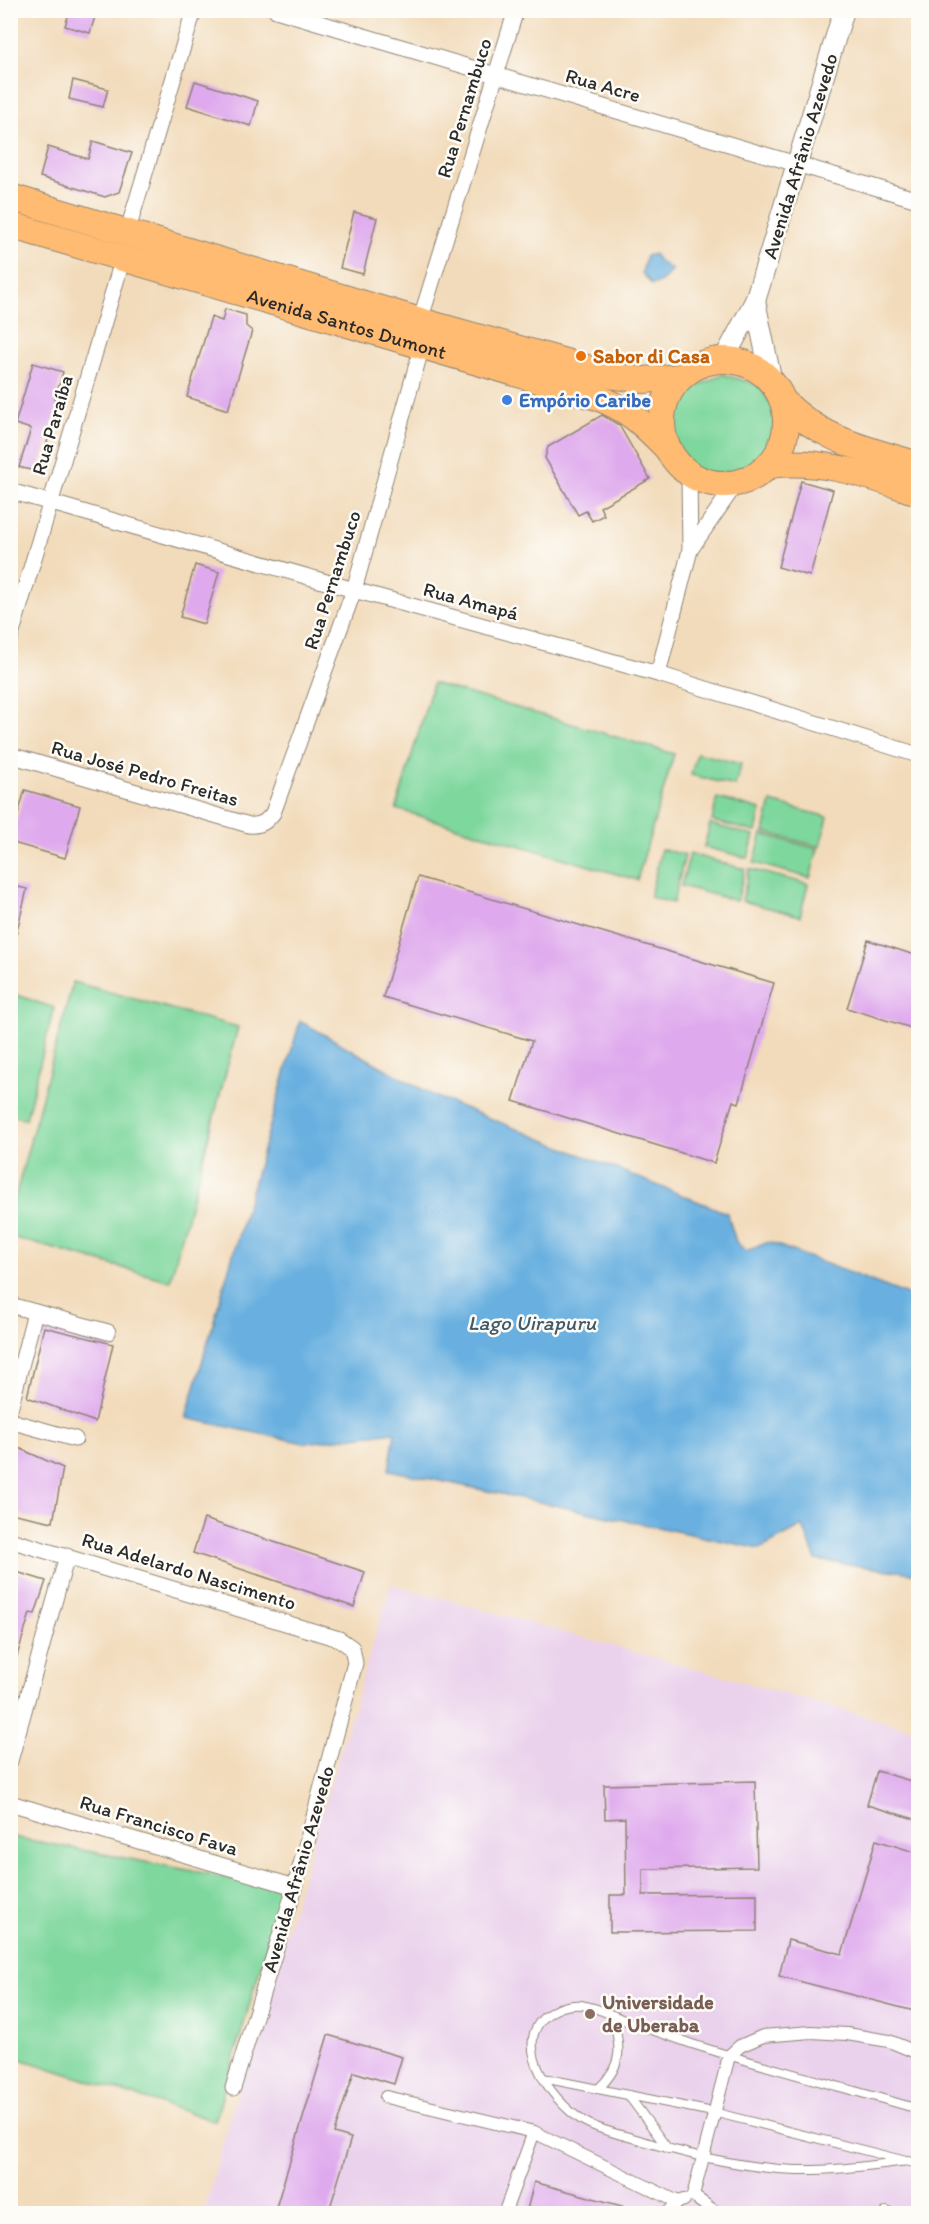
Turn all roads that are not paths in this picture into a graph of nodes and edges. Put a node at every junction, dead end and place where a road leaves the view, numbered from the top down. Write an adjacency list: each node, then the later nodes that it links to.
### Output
1 (194, 10): 10 (street)
2 (276, 10): 5 (street, Rua Acre)
3 (516, 10): 5 (street, Rua Pernambuco)
4 (844, 10): 6 (street, Avenida Afrânio Azevedo)
5 (496, 76): 6 (street, Rua Acre); 13 (street, Rua Pernambuco)
6 (797, 164): 8 (street, Rua Acre); 12 (street, Avenida Afrânio Azevedo)
7 (10, 197): 10 (main road, Avenida Santos Dumont)
8 (918, 200)
9 (10, 225): 11 (main road, Avenida Santos Dumont)
10 (127, 233): 13 (main road, Avenida Santos Dumont)
11 (123, 258): 13 (main road, Avenida Santos Dumont); 25 (street, Rua Paraíba)
12 (755, 301): 14 (street, Avenida Afrânio Azevedo); 16 (street, Avenida Afrânio Azevedo)
13 (421, 333): 15 (main road, Avenida Santos Dumont); 18 (main road, Avenida Santos Dumont); 27 (street, Rua Pernambuco)
14 (724, 359): 15 (main road, Avenida Santos Dumont); 16 (main road)
15 (681, 377): 18 (main road, Avenida Santos Dumont)
16 (771, 378): 17 (main road)
17 (783, 401): 19 (main road); 20 (main road)
18 (669, 450): 21 (main road, Avenida Santos Dumont)
19 (770, 465): 22 (main road); 24 (main road)
20 (918, 465)
21 (689, 475): 22 (main road); 26 (street)
22 (735, 485): 26 (street)
23 (10, 491): 25 (street, Rua Amapá)
24 (918, 492)
25 (51, 503): 27 (street, Rua Amapá); 28 (street, Rua Paraíba)
26 (690, 550): 29 (street)
27 (354, 590): 29 (street, Rua Amapá); 32 (street, Rua Pernambuco)
28 (10, 639)
29 (658, 674): 31 (street, Rua Amapá)
30 (10, 755): 32 (street, Rua José Pedro Freitas)
31 (918, 755)
32 (267, 821)
33 (10, 1305): 34 (street)
34 (35, 1312): 35 (street); 36 (street)
35 (108, 1332)
36 (10, 1409)
37 (10, 1421): 38 (street)
38 (75, 1439)
39 (10, 1540): 40 (street, Rua Adelardo Nascimento)
40 (68, 1556): 41 (street, Rua Adelardo Nascimento); 42 (street)
41 (352, 1648): 44 (street, Avenida Afrânio Azevedo)
42 (10, 1761)
43 (10, 1803): 44 (street, Rua Francisco Fava)
44 (295, 1887): 49 (street, Avenida Afrânio Azevedo)
45 (612, 2015): 47 (lane); 48 (lane); 50 (lane)
46 (918, 2053): 47 (street)
47 (729, 2056): 53 (lane); 54 (street)
48 (543, 2078): 50 (lane); 56 (lane)
49 (233, 2088)
50 (598, 2089): 51 (lane)
51 (628, 2096): 54 (lane); 56 (lane)
52 (386, 2097): 55 (street)
53 (918, 2109)
54 (713, 2112): 57 (street); 58 (lane)
55 (534, 2132): 61 (street); 62 (street)
56 (668, 2149): 57 (lane)
57 (702, 2157): 58 (lane); 60 (street)
58 (909, 2161): 59 (lane)
59 (918, 2164)
60 (693, 2196): 61 (street); 64 (street)
61 (678, 2202): 63 (street)
62 (504, 2214)
63 (668, 2214)
64 (718, 2214)

